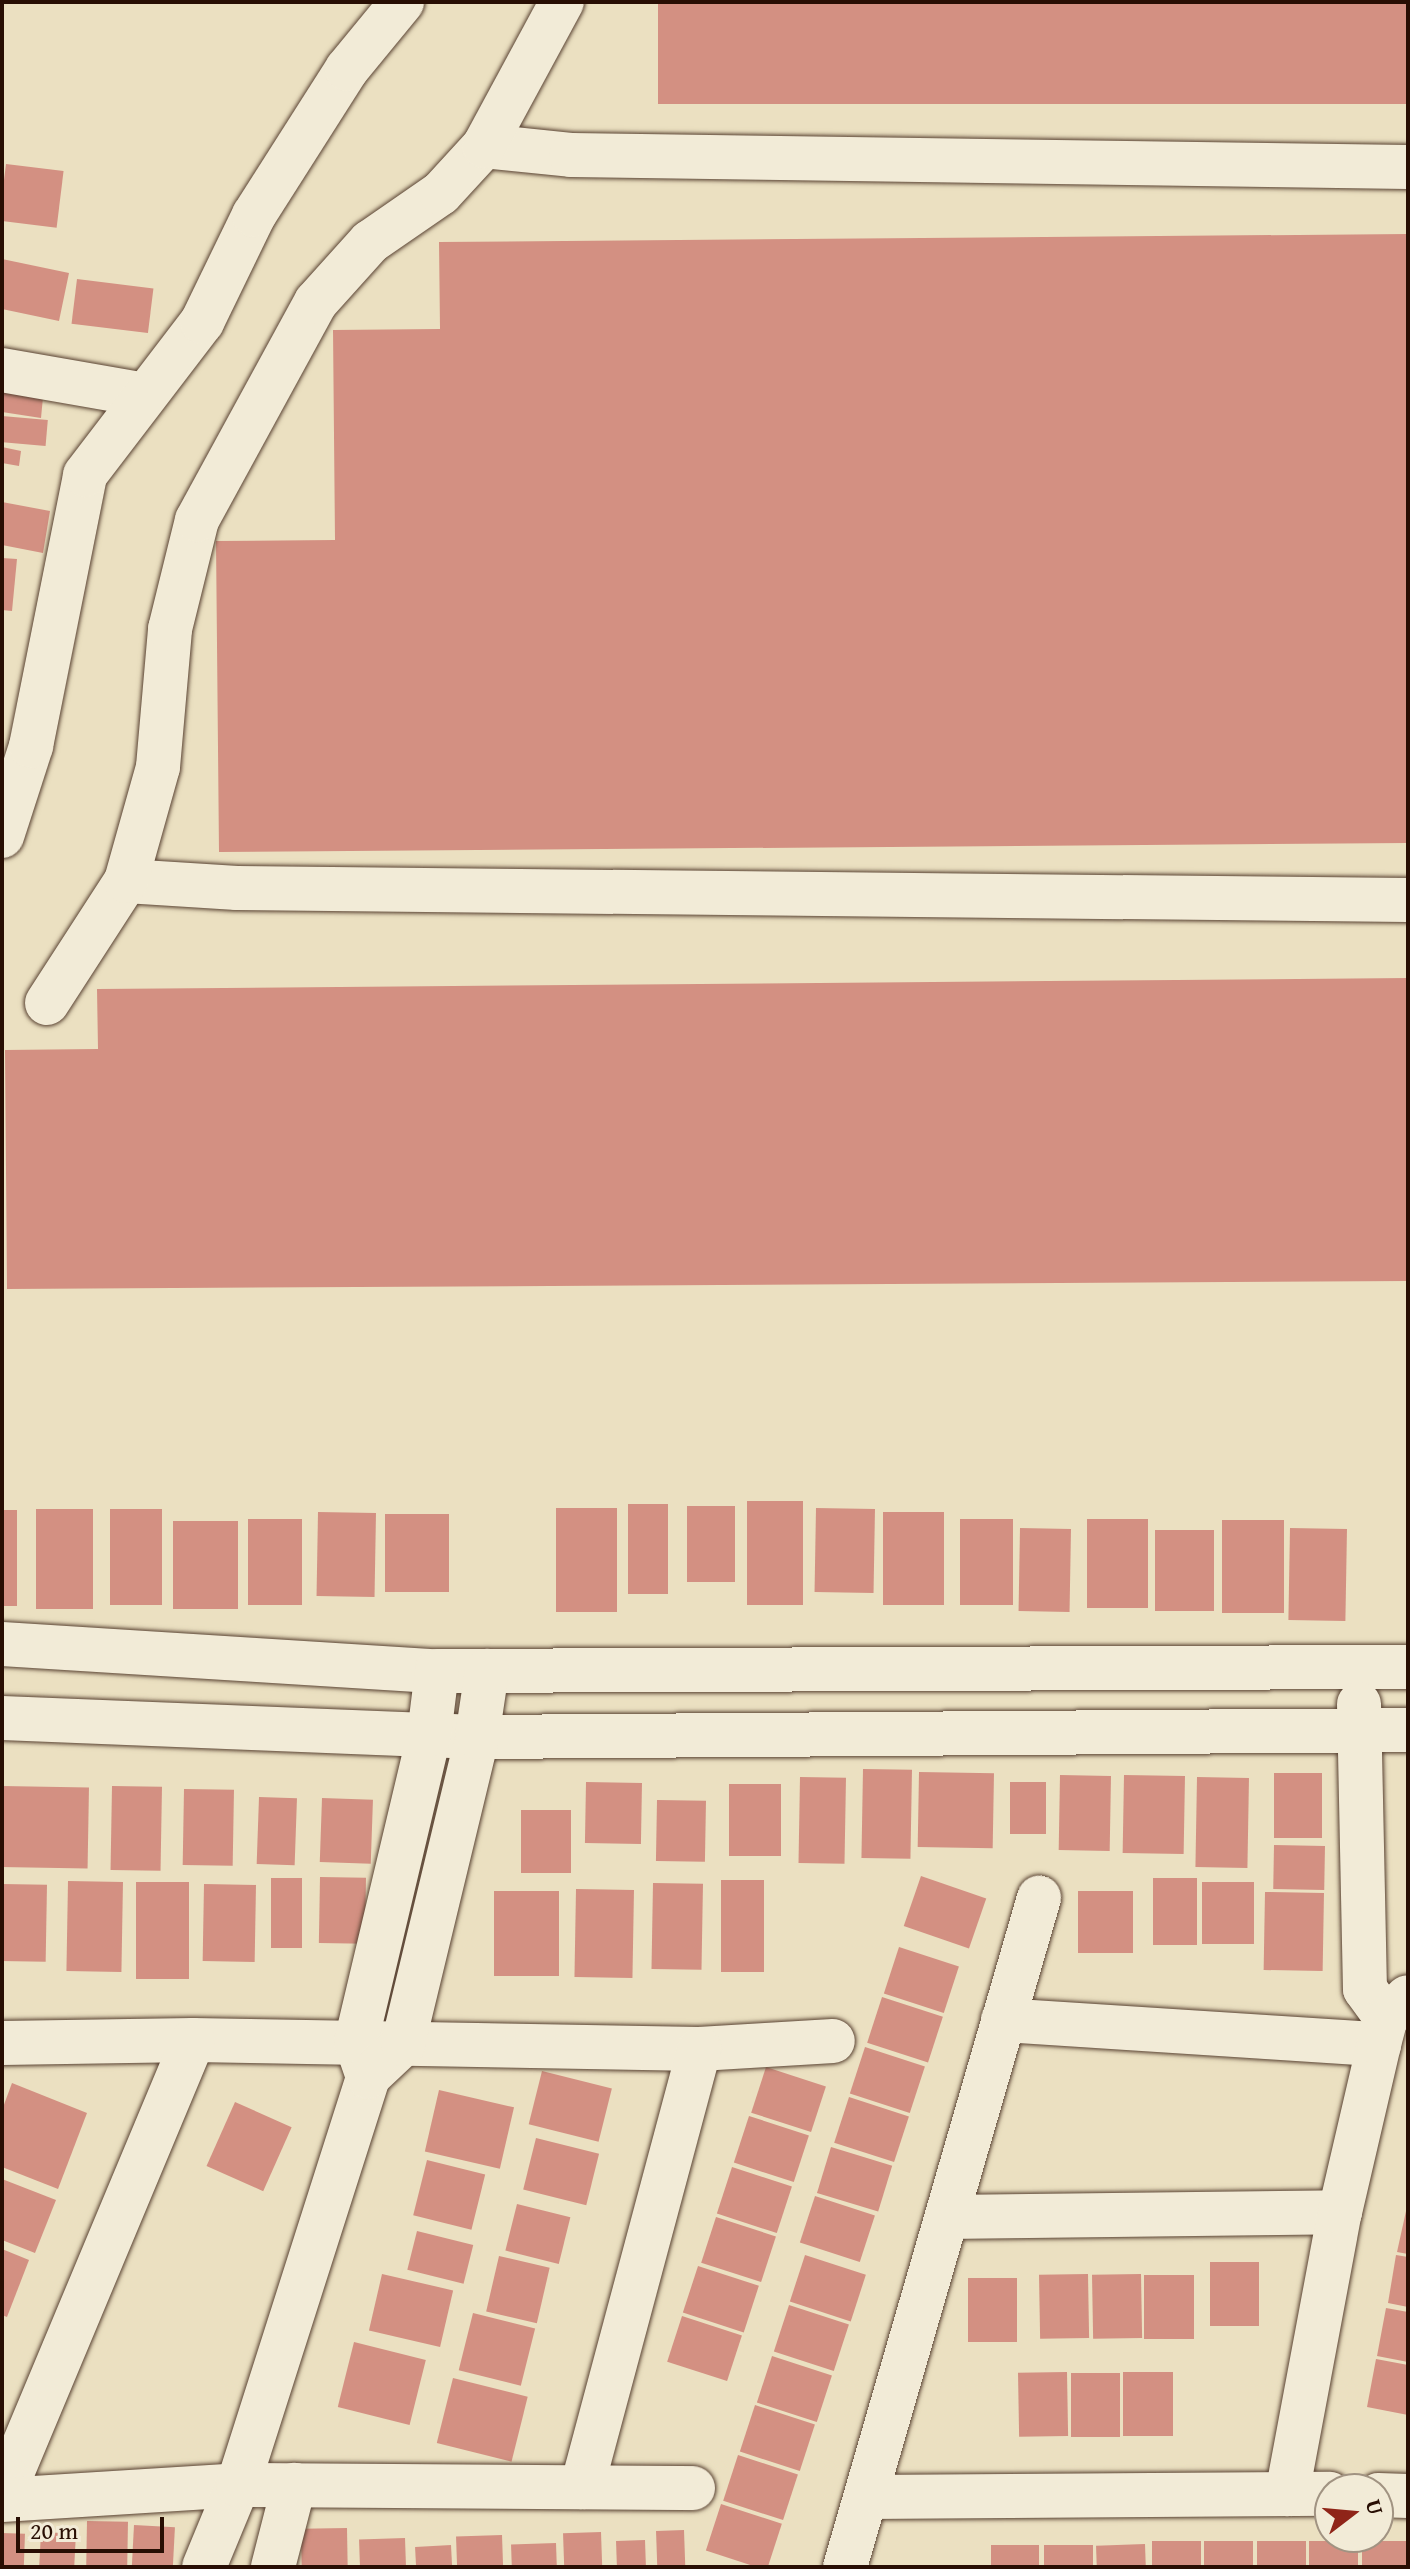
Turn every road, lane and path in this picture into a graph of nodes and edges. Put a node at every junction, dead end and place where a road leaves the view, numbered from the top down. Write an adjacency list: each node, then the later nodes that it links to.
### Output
1 (402, 2): 6 (street)
2 (562, 2): 3 (street)
3 (484, 146): 4 (street); 8 (street)
4 (1408, 167)
5 (2, 370): 6 (street)
6 (145, 395): 7 (street)
7 (2, 836)
8 (126, 881): 9 (street); 10 (street)
9 (1408, 900)
10 (47, 1003)
11 (2, 1644): 14 (street)
12 (1357, 1667): 13 (street); 15 (street); 18 (street)
13 (1408, 1667)
14 (437, 1671): 15 (street); 19 (street)
15 (487, 1671): 20 (street)
16 (2, 1718): 19 (street)
17 (1408, 1730): 18 (street)
18 (1360, 1732): 20 (street); 22 (street)
19 (429, 1735): 20 (street); 29 (street)
20 (477, 1737): 27 (street)
21 (1039, 1898): 23 (street)
22 (1389, 2008): 23 (street); 30 (street)
23 (1003, 2020): 31 (street)
24 (193, 2040): 26 (street); 29 (street); 39 (street)
25 (833, 2041): 28 (street)
26 (2, 2043)
27 (403, 2044): 28 (street); 29 (street)
28 (699, 2049): 34 (street)
29 (362, 2060): 32 (street)
30 (1340, 2212): 31 (street); 36 (street)
31 (947, 2217): 38 (street)
32 (238, 2485): 33 (street); 39 (street); 40 (street)
33 (294, 2485): 34 (street); 41 (street)
34 (582, 2487): 35 (street)
35 (693, 2488)
36 (1287, 2494): 37 (street); 38 (street)
37 (1314, 2494)
38 (867, 2497): 42 (street)
39 (2, 2499)
40 (204, 2567)
41 (273, 2567)
42 (845, 2567)

